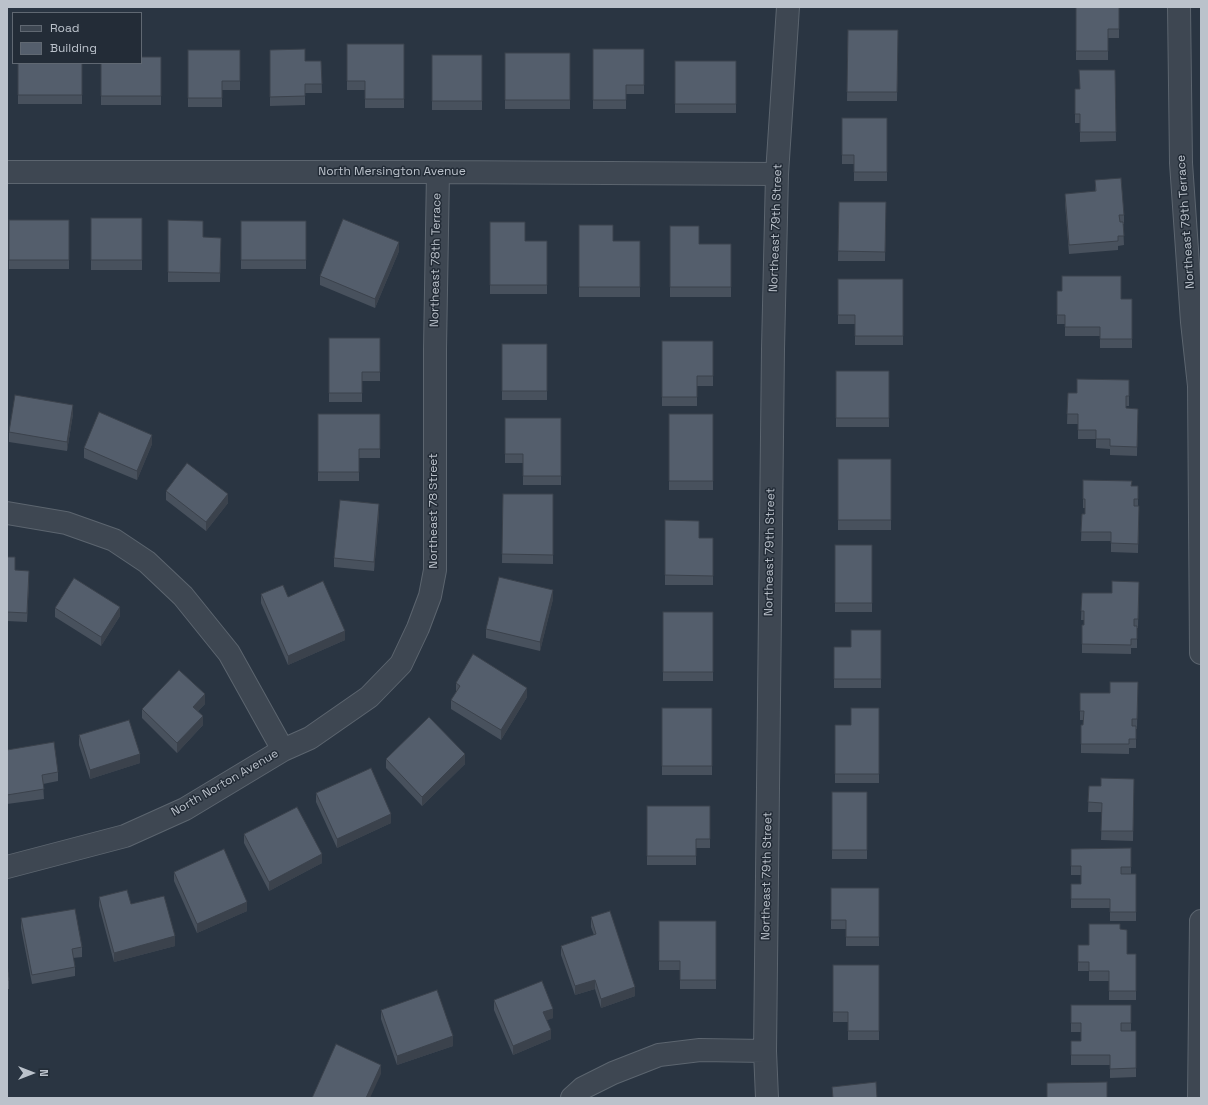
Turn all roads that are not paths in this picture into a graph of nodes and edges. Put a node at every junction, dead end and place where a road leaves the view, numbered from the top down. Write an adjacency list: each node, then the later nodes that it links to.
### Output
1 (788, 7): 5 (street, Northeast 79th Street)
2 (1179, 7): 8 (street, Northeast 79th Terrace)
3 (7, 172): 4 (street, North Mersington Avenue)
4 (438, 172): 5 (street, North Mersington Avenue); 6 (street, Northeast 78th Terrace)
5 (777, 174): 12 (street, Northeast 79th Street)
6 (435, 349): 9 (street, Northeast 78 Street)
7 (7, 513): 9 (street)
8 (1201, 653)
9 (283, 750): 10 (street, North Norton Avenue)
10 (7, 867)
11 (1201, 921): 15 (street)
12 (765, 1051): 13 (street); 14 (street, Northeast 79th Street)
13 (572, 1098)
14 (767, 1098)
15 (1199, 1098)

